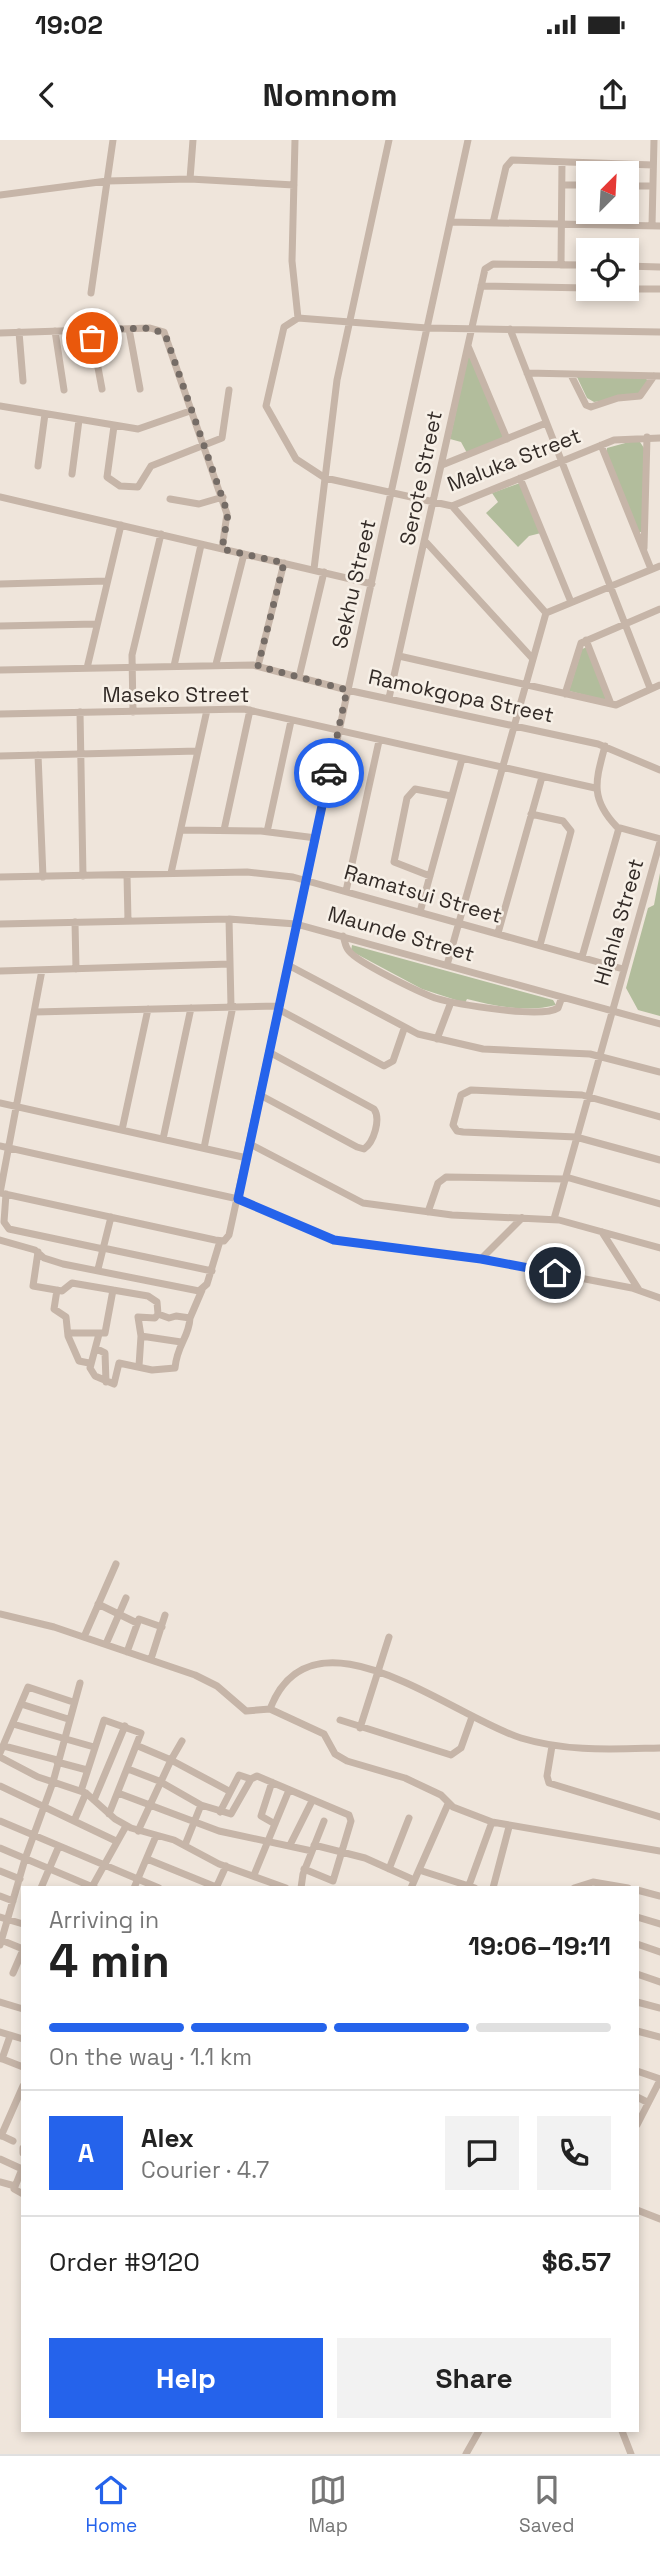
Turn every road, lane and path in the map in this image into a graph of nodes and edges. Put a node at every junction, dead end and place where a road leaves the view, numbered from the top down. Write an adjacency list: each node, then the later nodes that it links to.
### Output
1 (113, 140): 10 (street)
2 (193, 140): 9 (street)
3 (295, 140): 11 (street)
4 (389, 140): 31 (street)
5 (468, 140): 17 (street, Sekhu Street)
6 (654, 140): 8 (street)
7 (562, 162): 8 (street); 12 (street); 18 (street)
8 (653, 165): 15 (street)
9 (190, 179): 10 (street); 11 (street)
10 (107, 181): 16 (street); 29 (street)
11 (294, 185): 30 (street)
12 (562, 185): 13 (street); 19 (street)
13 (576, 185)
14 (639, 186): 15 (street)
15 (652, 186): 20 (street)
16 (0, 195)
17 (450, 222): 18 (street); 33 (street, Sekhu Street)
18 (493, 223): 19 (street)
19 (562, 224): 20 (street); 21 (street)
20 (656, 226)
21 (561, 265): 22 (street); 25 (street, Serote Street)
22 (576, 265)
23 (639, 266): 24 (street)
24 (660, 267)
25 (481, 286): 26 (street); 34 (street, Serote Street)
26 (576, 288)
27 (639, 289): 28 (street)
28 (660, 289)
29 (91, 293)
30 (298, 317): 31 (street); 65 (street, Maluka Street)
31 (349, 322): 33 (street); 65 (street)
32 (129, 328): 36 (street); 47 (street); 51 (street)
33 (427, 328): 34 (street); 67 (street, Sekhu Street)
34 (471, 328): 35 (street); 41 (street, Serote Street)
35 (510, 329): 40 (street); 42 (street)
36 (91, 330): 37 (street); 46 (street)
37 (55, 331): 39 (street); 48 (street)
38 (0, 332): 39 (street)
39 (19, 332): 45 (street)
40 (660, 332)
41 (468, 345): 58 (street); 62 (street, Serote Street)
42 (527, 373): 43 (street); 54 (street)
43 (571, 374): 44 (street); 44 (street)
44 (657, 376)
45 (23, 381)
46 (102, 389)
47 (140, 389)
48 (64, 390)
49 (229, 390): 60 (street)
50 (0, 407): 52 (street)
51 (190, 411): 55 (street); 60 (street)
52 (45, 414): 53 (street); 63 (street)
53 (79, 420): 55 (street); 64 (street)
54 (546, 424): 58 (street); 61 (street)
55 (114, 426): 60 (street)
56 (647, 437): 57 (street, Maluka Street); 59 (street, Maluka Street); 77 (street)
57 (660, 438)
58 (507, 439): 62 (street)
59 (601, 445): 61 (street, Maluka Street); 77 (street)
60 (203, 446): 69 (street)
61 (561, 461): 66 (street, Maluka Street); 88 (street)
62 (442, 465): 71 (street, Serote Street)
63 (38, 466)
64 (72, 474)
65 (325, 478): 67 (street, Maluka Street); 82 (street)
66 (520, 478): 72 (street, Maluka Street); 89 (street)
67 (392, 493): 71 (street, Maluka Street); 87 (street, Sekhu Street)
68 (0, 497): 73 (street)
69 (223, 497): 70 (street); 78 (street)
70 (170, 499)
71 (433, 503): 72 (street, Maluka Street); 75 (street, Serote Street)
72 (452, 506): 91 (street)
73 (121, 525): 74 (street); 85 (street)
74 (160, 534): 76 (street); 101 (street)
75 (425, 541): 96 (street, Serote Street); 97 (street)
76 (201, 545): 78 (street); 99 (street)
77 (644, 548): 83 (street)
78 (222, 549): 79 (street)
79 (244, 554): 80 (street); 98 (street)
80 (284, 563): 82 (street); 100 (street)
81 (660, 566): 83 (street)
82 (314, 569): 84 (street)
83 (651, 569): 88 (street)
84 (324, 572): 87 (street); 104 (street)
85 (106, 581): 86 (street); 93 (street)
86 (0, 584)
87 (372, 584): 108 (street, Sekhu Street)
88 (611, 586): 89 (street); 92 (street)
89 (571, 602): 91 (street)
90 (660, 609): 92 (street)
91 (546, 613): 97 (street)
92 (625, 623): 95 (street); 107 (street)
93 (96, 624): 94 (street); 102 (street)
94 (0, 626)
95 (586, 639): 109 (street); 111 (street)
96 (399, 656): 105 (street); 110 (street, Serote Street)
97 (532, 658): 105 (street)
98 (216, 664): 99 (street, Ramokgopa Street); 100 (street, Ramokgopa Street)
99 (174, 666): 101 (street, Ramokgopa Street)
100 (258, 666): 104 (street, Ramokgopa Street)
101 (131, 667): 102 (street, Ramokgopa Street); 115 (street)
102 (87, 668): 103 (street, Ramokgopa Street)
103 (0, 670)
104 (299, 677): 108 (street, Ramokgopa Street)
105 (524, 685): 109 (street); 118 (street)
106 (660, 685): 107 (street)
107 (650, 688): 111 (street)
108 (347, 690): 110 (street, Ramokgopa Street); 119 (street, Sekhu Street)
109 (565, 694): 111 (street)
110 (389, 698): 118 (street, Ramokgopa Street)
111 (614, 705)
112 (207, 710): 113 (street, Maseko Street); 115 (street, Maseko Street); 122 (street)
113 (250, 710): 117 (street, Maseko Street); 135 (street)
114 (80, 712): 115 (street, Maseko Street); 116 (street, Maseko Street); 123 (street)
115 (134, 712)
116 (0, 714)
117 (291, 721): 119 (street, Maseko Street); 136 (street)
118 (514, 726): 121 (street, Ramokgopa Street); 127 (street)
119 (337, 732): 120 (street, Maseko Street); 137 (street, Sekhu Street)
120 (379, 741): 126 (street, Maseko Street); 146 (street)
121 (605, 746): 128 (street, Ramokgopa Street); 130 (street)
122 (198, 751): 123 (street); 134 (street)
123 (81, 754): 124 (street); 141 (street)
124 (38, 755): 125 (street); 144 (street)
125 (0, 756)
126 (462, 759): 127 (street, Maseko Street); 131 (street)
127 (502, 768): 129 (street, Maseko Street); 151 (street)
128 (660, 770)
129 (542, 777): 130 (street, Maseko Street); 132 (street)
130 (595, 788): 133 (street)
131 (451, 796): 142 (street); 142 (street)
132 (531, 814): 154 (street); 156 (street)
133 (619, 828): 138 (street); 157 (street)
134 (181, 830): 135 (street); 139 (street)
135 (224, 830): 136 (street)
136 (267, 832): 137 (street)
137 (316, 838): 145 (street, Sekhu Street)
138 (660, 841): 162 (street, Hlahla Street)
139 (171, 873): 140 (street, Ramatsui Street); 145 (street, Ramatsui Street)
140 (127, 875): 141 (street, Ramatsui Street); 149 (street)
141 (83, 876): 144 (street, Ramatsui Street)
142 (430, 876): 147 (street)
143 (0, 877): 144 (street, Ramatsui Street)
144 (43, 877)
145 (306, 879): 146 (street, Ramatsui Street); 153 (street, Sekhu Street)
146 (346, 891): 147 (street, Ramatsui Street)
147 (420, 912): 151 (street, Ramatsui Street)
148 (229, 919): 149 (street, Maunde Street); 153 (street, Maunde Street); 158 (street)
149 (128, 921): 150 (street, Maunde Street)
150 (75, 922): 152 (street, Maunde Street); 161 (street)
151 (459, 923): 154 (street, Ramatsui Street); 160 (street)
152 (0, 924)
153 (296, 924): 155 (street, Maunde Street); 159 (street, Sekhu Street)
154 (498, 933): 156 (street, Ramatsui Street)
155 (343, 936): 160 (street, Maunde Street); 166 (street)
156 (540, 945): 157 (street, Ramatsui Street)
157 (582, 957): 162 (street, Ramatsui Street)
158 (230, 964): 161 (street); 167 (street)
159 (288, 965): 169 (street, Sekhu Street); 174 (street)
160 (447, 965): 165 (street, Maunde Street)
161 (76, 969): 163 (street)
162 (623, 969): 171 (street, Hlahla Street)
163 (42, 970): 164 (street); 172 (street)
164 (0, 971)
165 (562, 997): 166 (street); 171 (street, Maunde Street)
166 (451, 1002): 175 (street)
167 (232, 1006): 168 (street); 169 (street); 189 (street)
168 (191, 1008): 170 (street); 186 (street)
169 (278, 1008): 174 (street); 176 (street, Sekhu Street)
170 (148, 1009): 172 (street); 184 (street)
171 (612, 1011): 173 (street, Maunde Street); 177 (street, Hlahla Street)
172 (35, 1012): 182 (street)
173 (660, 1024)
174 (404, 1029): 175 (street)
175 (437, 1039): 177 (street)
176 (269, 1052): 179 (street, Sekhu Street); 179 (street)
177 (599, 1056): 178 (street); 180 (street, Hlahla Street)
178 (660, 1072)
179 (260, 1094): 187 (street, Sekhu Street)
180 (588, 1096): 183 (street); 185 (street, Hlahla Street); 185 (street)
181 (0, 1103): 182 (street)
182 (17, 1107): 184 (street); 188 (street)
183 (660, 1117)
184 (122, 1130): 186 (street)
185 (576, 1137): 191 (street); 192 (street, Hlahla Street)
186 (163, 1139): 189 (street)
187 (250, 1144): 190 (street, Sekhu Street); 196 (street)
188 (4, 1147): 193 (street); 194 (street)
189 (204, 1148): 190 (street)
190 (247, 1158): 194 (street, Sekhu Street)
191 (660, 1160)
192 (565, 1178): 195 (street); 196 (street); 199 (street, Hlahla Street)
193 (2, 1193): 197 (street); 204 (street)
194 (238, 1199): 202 (street, Sekhu Street); 206 (street)
195 (660, 1204)
196 (428, 1212): 198 (street)
197 (111, 1217): 202 (street); 204 (street)
198 (522, 1218): 199 (street); 206 (street)
199 (554, 1219): 200 (street)
200 (602, 1232): 203 (street); 213 (street)
201 (0, 1240): 205 (street)
202 (223, 1240): 208 (street, Sekhu Street)
203 (660, 1248)
204 (103, 1249): 207 (street); 208 (street)
205 (38, 1252): 207 (street); 211 (street)
206 (481, 1259): 213 (street)
207 (98, 1269): 209 (street)
208 (212, 1271): 212 (street, Sekhu Street)
209 (110, 1272): 210 (street); 212 (street)
210 (109, 1289): 211 (street); 215 (street); 218 (street)
211 (57, 1290): 217 (street)
212 (202, 1290): 216 (street, Sekhu Street)
213 (639, 1290): 214 (street)
214 (660, 1298)
215 (158, 1314): 216 (street); 219 (street)
216 (190, 1318): 220 (street, Sekhu Street)
217 (68, 1333): 218 (street); 223 (street)
218 (99, 1334): 221 (street)
219 (141, 1336): 220 (street); 225 (street)
220 (181, 1342): 225 (street, Sekhu Street)
221 (97, 1349): 222 (street); 223 (street)
222 (106, 1361): 224 (street); 226 (street)
223 (89, 1363): 226 (street)
224 (117, 1364): 225 (street); 226 (street)
225 (139, 1366)
226 (106, 1382)
227 (116, 1564): 229 (street)
228 (126, 1598): 231 (street)
229 (98, 1604): 231 (street); 235 (street)
230 (0, 1614): 235 (street)
231 (119, 1614): 233 (street); 237 (street)
232 (165, 1615): 234 (street)
233 (137, 1623): 234 (street); 238 (street)
234 (162, 1627): 239 (street)
235 (85, 1637): 237 (street)
236 (388, 1637): 240 (street)
237 (106, 1644): 238 (street)
238 (127, 1651): 239 (street)
239 (151, 1659): 244 (street)
240 (378, 1673): 244 (street); 245 (street); 250 (street)
241 (80, 1683): 242 (street)
242 (74, 1702): 243 (street); 246 (street)
243 (21, 1704): 246 (street); 248 (street)
244 (271, 1709): 273 (street)
245 (472, 1717): 250 (street); 254 (street)
246 (68, 1719): 251 (street)
247 (340, 1720): 250 (street)
248 (13, 1724): 251 (street); 257 (street)
249 (125, 1726): 253 (street); 255 (street); 271 (street)
250 (360, 1728)
251 (63, 1739): 255 (street); 259 (street)
252 (182, 1741): 258 (street)
253 (138, 1746): 258 (street); 260 (street)
254 (552, 1746): 256 (street); 279 (street)
255 (94, 1747): 261 (street)
256 (660, 1748)
257 (1, 1752): 259 (street); 264 (street)
258 (171, 1760): 263 (street); 268 (street)
259 (57, 1761): 261 (street); 264 (street)
260 (128, 1769): 263 (street); 270 (street)
261 (87, 1770): 269 (street)
262 (251, 1779): 265 (street); 268 (street); 277 (street)
263 (159, 1781): 274 (street); 275 (street)
264 (53, 1782): 269 (street); 276 (street)
265 (272, 1782): 267 (street); 286 (street)
266 (0, 1786): 276 (street)
267 (289, 1790): 272 (street); 286 (street)
268 (229, 1791): 277 (street)
269 (83, 1792): 271 (street); 282 (street)
270 (118, 1793): 274 (street); 278 (street)
271 (94, 1800): 278 (street)
272 (312, 1801): 294 (street); 300 (street)
273 (448, 1804): 284 (street); 308 (street)
274 (148, 1805): 285 (street); 289 (street)
275 (201, 1805): 277 (street); 285 (street)
276 (44, 1808): 282 (street); 290 (street)
277 (220, 1812)
278 (109, 1814): 287 (street)
279 (659, 1815)
280 (409, 1818): 306 (street)
281 (0, 1821): 290 (street)
282 (74, 1821): 292 (street)
283 (324, 1821): 298 (street)
284 (492, 1822): 288 (street); 326 (street)
285 (194, 1823): 293 (street); 296 (street)
286 (275, 1824): 293 (street)
287 (126, 1826): 289 (street); 292 (street)
288 (509, 1827): 299 (street); 327 (street)
289 (138, 1831): 291 (street)
290 (34, 1835): 295 (street); 301 (street)
291 (156, 1836): 296 (street); 302 (street)
292 (116, 1841): 303 (street)
293 (269, 1841): 294 (street); 310 (street)
294 (290, 1844): 298 (street)
295 (59, 1846): 303 (street); 305 (street)
296 (185, 1846): 304 (street)
297 (0, 1848): 301 (street)
298 (313, 1848): 300 (street); 307 (street)
299 (660, 1851)
300 (343, 1852): 306 (street); 307 (street)
301 (25, 1859): 305 (street); 312 (street)
302 (147, 1859): 313 (street); 321 (street)
303 (102, 1864): 313 (street); 318 (street)
304 (226, 1866): 310 (street); 322 (street)
305 (48, 1869): 311 (street); 315 (street)
306 (389, 1869): 314 (street)
307 (304, 1870): 324 (street)
308 (419, 1870): 314 (street); 325 (street)
309 (0, 1871): 312 (street)
310 (254, 1875): 323 (street)
311 (72, 1878): 316 (street); 317 (street)
312 (20, 1879): 333 (street)
313 (138, 1879): 319 (street); 320 (street)
314 (412, 1884)
315 (42, 1886)
316 (69, 1886)
317 (90, 1886)
318 (92, 1886)
319 (135, 1886)
320 (154, 1886)
321 (212, 1886)
322 (218, 1886)
323 (281, 1886)
324 (301, 1886)
325 (467, 1886)
326 (470, 1886)
327 (494, 1886)
328 (580, 1886): 329 (street)
329 (616, 1886)
330 (639, 1891): 332 (street)
331 (0, 1896): 333 (street)
332 (660, 1896)
333 (13, 1900): 334 (street); 336 (street)
334 (21, 1903)
335 (639, 1918): 338 (street)
336 (4, 1919): 337 (street); 339 (street)
337 (21, 1923)
338 (660, 1924)
339 (1, 1943): 341 (street)
340 (639, 1945): 342 (street)
341 (21, 1949)
342 (660, 1952)
343 (21, 1955): 344 (street)
344 (13, 1973)
345 (639, 1975): 346 (street)
346 (660, 1982)
347 (0, 2002): 349 (street)
348 (639, 2003): 350 (street)
349 (21, 2008)
350 (660, 2008)
351 (0, 2032): 353 (street)
352 (639, 2032): 354 (street)
353 (10, 2036): 355 (street); 356 (street)
354 (660, 2038)
355 (21, 2039)
356 (1, 2058): 357 (street)
357 (21, 2066)
358 (639, 2072): 359 (street)
359 (660, 2080): 361 (street)
360 (639, 2098): 361 (street)
361 (647, 2102): 363 (street)
362 (19, 2106): 364 (street)
363 (639, 2120)
364 (1, 2135): 365 (street)
365 (13, 2141)
366 (0, 2159): 367 (street)
367 (21, 2164)
368 (21, 2173): 370 (street)
369 (0, 2182): 370 (street)
370 (15, 2186): 371 (street)
371 (21, 2193)
372 (639, 2211): 373 (street)
373 (660, 2219)
374 (478, 2432): 376 (street)
375 (622, 2432): 377 (street)
376 (467, 2454)
377 (631, 2454)

